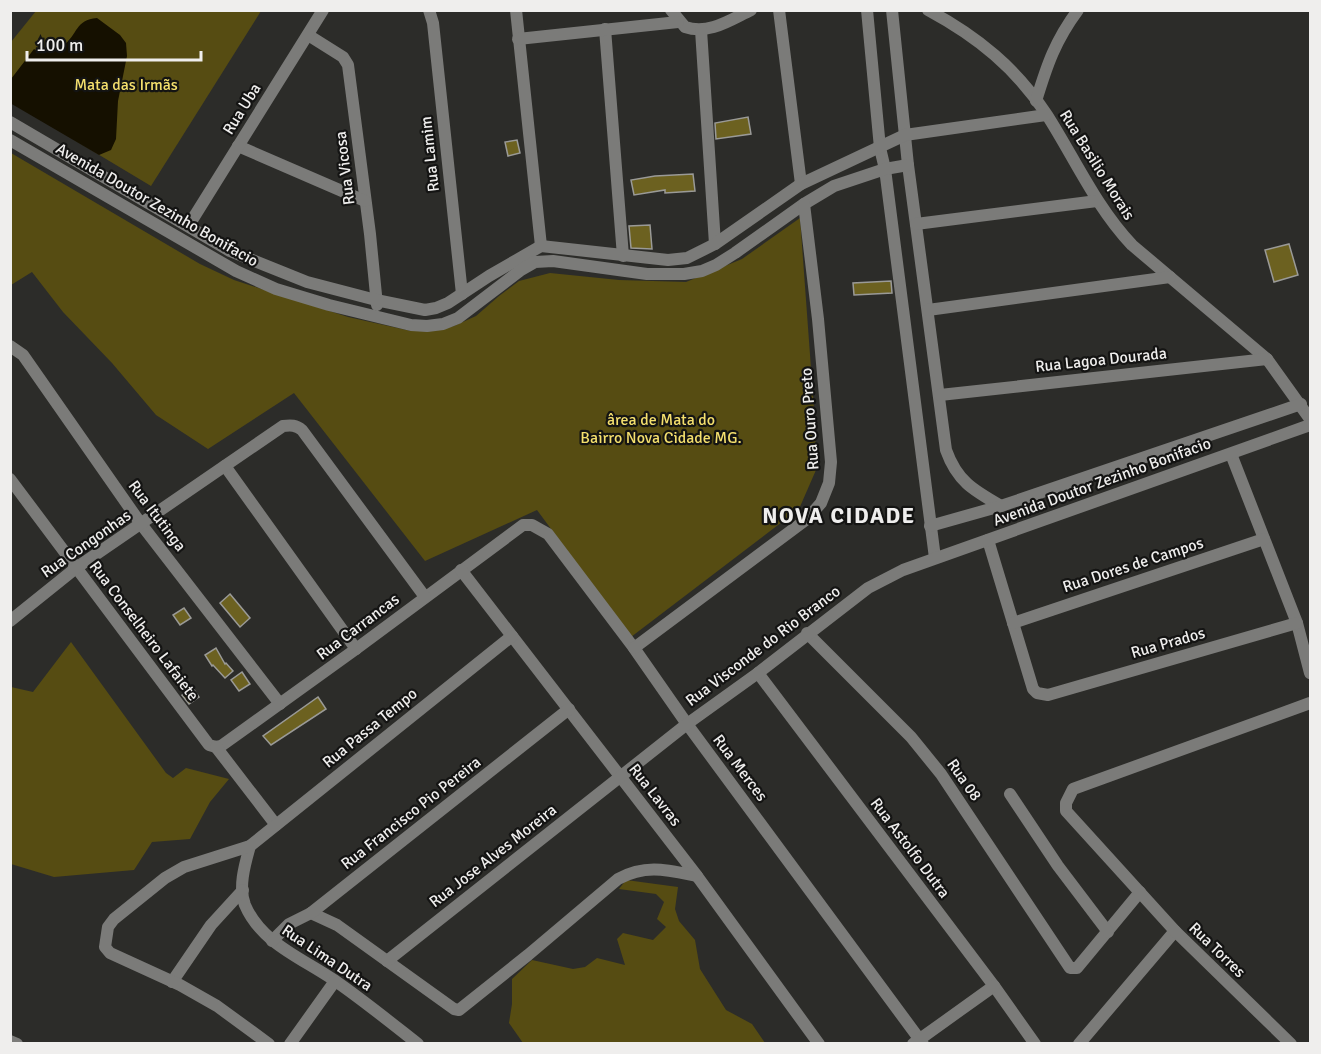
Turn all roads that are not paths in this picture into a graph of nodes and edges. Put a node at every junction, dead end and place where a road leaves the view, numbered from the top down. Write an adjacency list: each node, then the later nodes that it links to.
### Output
1 (323, 10): 14 (street, Rua Uba)
2 (429, 10): 35 (street, Rua Lamim)
3 (516, 10): 15 (street)
4 (671, 10): 11 (street)
5 (751, 10): 13 (street)
6 (779, 10): 25 (street)
7 (867, 10): 22 (street)
8 (892, 10): 19 (street, Avenida Doutor Zezinho Bonifacio)
9 (928, 10): 16 (street, Rua Basilio Morais)
10 (1078, 10): 16 (street)
11 (678, 22): 12 (street); 13 (street)
12 (605, 29): 15 (street); 33 (street)
13 (701, 30): 31 (street)
14 (308, 35): 21 (street, Rua Uba); 26 (street, Rua Vicosa)
15 (518, 39): 32 (street)
16 (1036, 100): 17 (street, Rua Basilio Morais)
17 (1046, 115): 19 (street); 27 (street, Rua Basilio Morais)
18 (10, 122): 30 (street, Avenida Doutor Zezinho Bonifacio)
19 (905, 135): 22 (street); 23 (street, Avenida Doutor Zezinho Bonifacio)
20 (10, 140): 38 (street, Avenida Doutor Zezinho Bonifacio)
21 (238, 146): 26 (street); 30 (street, Rua Uba)
22 (880, 148): 24 (street); 25 (street)
23 (908, 165): 24 (street, Avenida Doutor Zezinho Bonifacio); 29 (street, Avenida Doutor Zezinho Bonifacio)
24 (885, 169): 28 (street, Avenida Doutor Zezinho Bonifacio); 51 (street)
25 (801, 184): 31 (street)
26 (365, 201): 36 (street, Rua Vicosa)
27 (1097, 201): 29 (street); 34 (street, Rua Basilio Morais)
28 (804, 204): 38 (street, Avenida Doutor Zezinho Bonifacio); 63 (street, Rua Ouro Preto)
29 (916, 224): 37 (street, Avenida Doutor Zezinho Bonifacio)
30 (189, 225): 36 (street, Avenida Doutor Zezinho Bonifacio)
31 (715, 244): 33 (street)
32 (541, 246): 33 (street); 35 (street, Avenida Doutor Zezinho Bonifacio)
33 (623, 256)
34 (1170, 277): 37 (street); 40 (street, Rua Basilio Morais)
35 (462, 294): 36 (street, Avenida Doutor Zezinho Bonifacio)
36 (376, 300): 38 (street, Rua Vicosa)
37 (928, 310): 41 (street, Avenida Doutor Zezinho Bonifacio)
38 (379, 317)
39 (10, 346): 49 (street, Rua Itutinga)
40 (1267, 358): 41 (street, Rua Lagoa Dourada); 42 (street, Rua Basilio Morais)
41 (940, 395): 48 (street, Avenida Doutor Zezinho Bonifacio)
42 (1301, 405): 43 (street, Rua Basilio Morais); 48 (street, Avenida Doutor Zezinho Bonifacio)
43 (1311, 419)
44 (1311, 425): 45 (street, Avenida Doutor Zezinho Bonifacio)
45 (1231, 454): 52 (street); 53 (street, Avenida Doutor Zezinho Bonifacio)
46 (225, 466): 49 (street, Rua Congonhas); 57 (street, Rua Congonhas); 64 (street)
47 (10, 479): 55 (street, Rua Conselheiro Lafaiete)
48 (1000, 506): 51 (street, Avenida Doutor Zezinho Bonifacio)
49 (141, 524): 55 (street, Rua Congonhas); 67 (street, Rua Itutinga)
50 (523, 525): 56 (street, Rua Carrancas); 63 (street, Rua Merces)
51 (930, 526): 54 (street)
52 (1264, 539): 59 (street, Rua Dores de Campos); 60 (street)
53 (988, 540): 54 (street, Avenida Doutor Zezinho Bonifacio); 59 (street)
54 (935, 558): 61 (street, Rua Visconde do Rio Branco)
55 (76, 568): 58 (street, Rua Congonhas); 71 (street, Rua Conselheiro Lafaiete)
56 (461, 570): 57 (street, Rua Carrancas); 62 (street, Rua Lavras)
57 (425, 597): 64 (street, Rua Carrancas)
58 (10, 621)
59 (1013, 623): 60 (street, Rua Prados)
60 (1297, 623): 66 (street)
61 (807, 633): 65 (street, Rua Visconde do Rio Branco); 81 (street, Rua 08)
62 (512, 636): 69 (street, Rua Lavras); 74 (street, Rua Passa Tempo)
63 (634, 648): 70 (street, Rua Merces)
64 (356, 649): 67 (street, Rua Carrancas)
65 (758, 673): 70 (street, Rua Visconde do Rio Branco); 86 (street, Rua Astolfo Dutra)
66 (1311, 673)
67 (280, 704): 71 (street, Rua Carrancas)
68 (1309, 704): 78 (street)
69 (569, 709): 72 (street, Rua Lavras); 79 (street, Rua Francisco Pio Pereira)
70 (687, 724): 72 (street, Rua Visconde do Rio Branco); 88 (street, Rua Merces)
71 (213, 746): 74 (street, Rua Conselheiro Lafaiete)
72 (620, 777): 76 (street, Rua Lavras); 83 (street, Rua Jose Alves Moreira)
73 (1010, 794): 81 (street)
74 (276, 825): 75 (street, Rua Passa Tempo)
75 (250, 846): 77 (street, Rua Lima Dutra); 85 (street)
76 (697, 876): 83 (street); 93 (street, Rua Lavras)
77 (243, 890): 82 (street, Rua Lima Dutra); 85 (street)
78 (1140, 892): 80 (street); 81 (street)
79 (311, 913): 82 (street, Rua Francisco Pio Pereira); 83 (street)
80 (1175, 931): 95 (street, Rua Torres); 96 (street, Rua Torres)
81 (1108, 932)
82 (272, 941): 84 (street, Rua Lima Dutra)
83 (387, 961)
84 (335, 981): 91 (street); 92 (street, Rua Lima Dutra)
85 (172, 982): 90 (street)
86 (994, 986): 88 (street); 94 (street, Rua Astolfo Dutra)
87 (10, 1041): 89 (street)
88 (919, 1042)
89 (17, 1044)
90 (269, 1044)
91 (290, 1044)
92 (418, 1044)
93 (819, 1044)
94 (1035, 1044)
95 (1079, 1044)
96 (1291, 1044)

